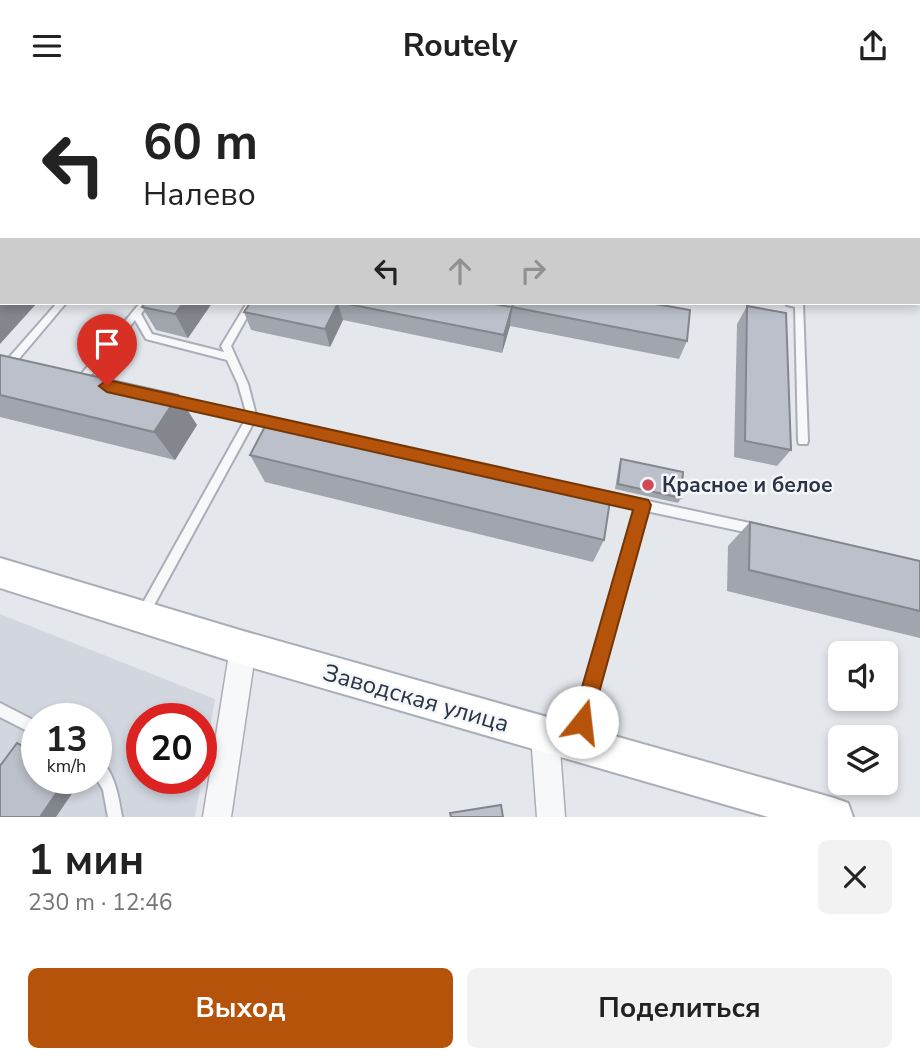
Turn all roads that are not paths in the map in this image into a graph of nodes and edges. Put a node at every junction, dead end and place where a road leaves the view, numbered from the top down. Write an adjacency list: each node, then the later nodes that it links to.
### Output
1 (60, 305): 7 (lane)
2 (143, 305): 5 (lane)
3 (250, 305): 6 (lane)
4 (796, 305): 15 (lane)
5 (136, 313): 6 (lane); 10 (lane)
6 (231, 357): 13 (lane)
7 (4, 363): 8 (lane)
8 (21, 367)
9 (70, 378): 10 (lane)
10 (82, 380): 11 (lane)
11 (96, 383)
12 (161, 397): 13 (lane)
13 (252, 417): 14 (lane); 20 (lane)
14 (292, 426)
15 (803, 441)
16 (589, 493): 17 (lane)
17 (642, 505): 18 (lane); 24 (lane)
18 (775, 533)
19 (0, 573): 20 (street, Заводская улица)
20 (141, 617): 21 (street, Заводская улица)
21 (243, 648): 24 (street, Заводская улица); 28 (street)
22 (0, 710): 23 (lane)
23 (21, 721)
24 (560, 740): 26 (street, Заводская улица); 29 (street)
25 (111, 794): 27 (lane)
26 (775, 809): 30 (street, Заводская улица)
27 (115, 817)
28 (217, 817)
29 (551, 817)
30 (834, 817)

